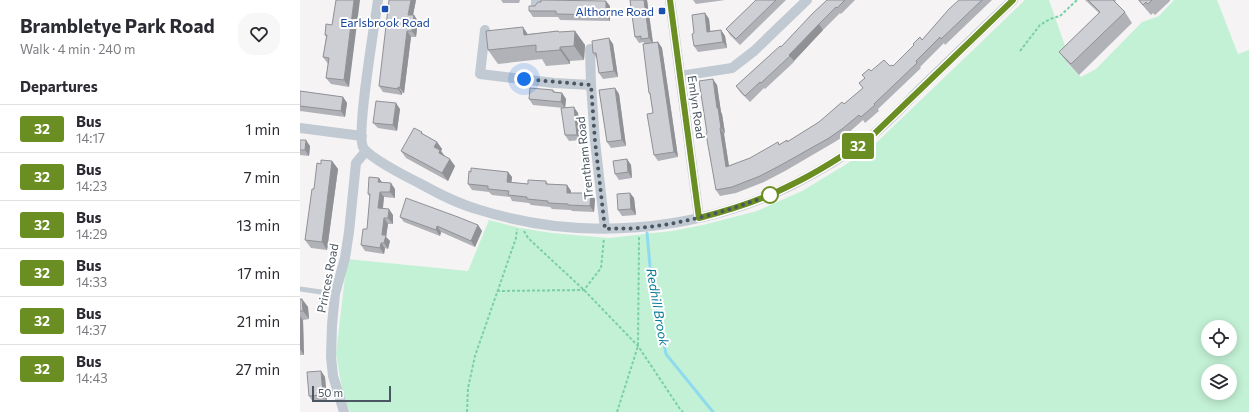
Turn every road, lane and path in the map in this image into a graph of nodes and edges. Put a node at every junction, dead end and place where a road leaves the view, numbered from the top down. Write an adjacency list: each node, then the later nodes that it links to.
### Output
1 (378, 0): 12 (street)
2 (670, 0): 9 (street, Emlyn Road)
3 (807, 0): 9 (street)
4 (1013, 0): 14 (street)
5 (1077, 0): 8 (path)
6 (485, 30): 10 (street)
7 (590, 49): 10 (street, Trentham Road)
8 (1020, 51)
9 (680, 76): 14 (street, Emlyn Road)
10 (591, 85): 16 (street, Trentham Road)
11 (300, 128): 12 (street)
12 (362, 136): 13 (street)
13 (366, 151): 15 (street); 21 (street, Princes Road)
14 (699, 218): 16 (street)
15 (519, 221): 16 (street); 19 (path); 20 (path)
16 (605, 229): 20 (path)
17 (639, 242): 22 (path)
18 (300, 288): 21 (lane)
19 (497, 290): 20 (path); 24 (path)
20 (584, 290): 22 (path)
21 (335, 294): 23 (street, Princes Road)
22 (638, 346): 25 (path); 26 (path)
23 (344, 412)
24 (467, 412)
25 (617, 412)
26 (684, 412)

